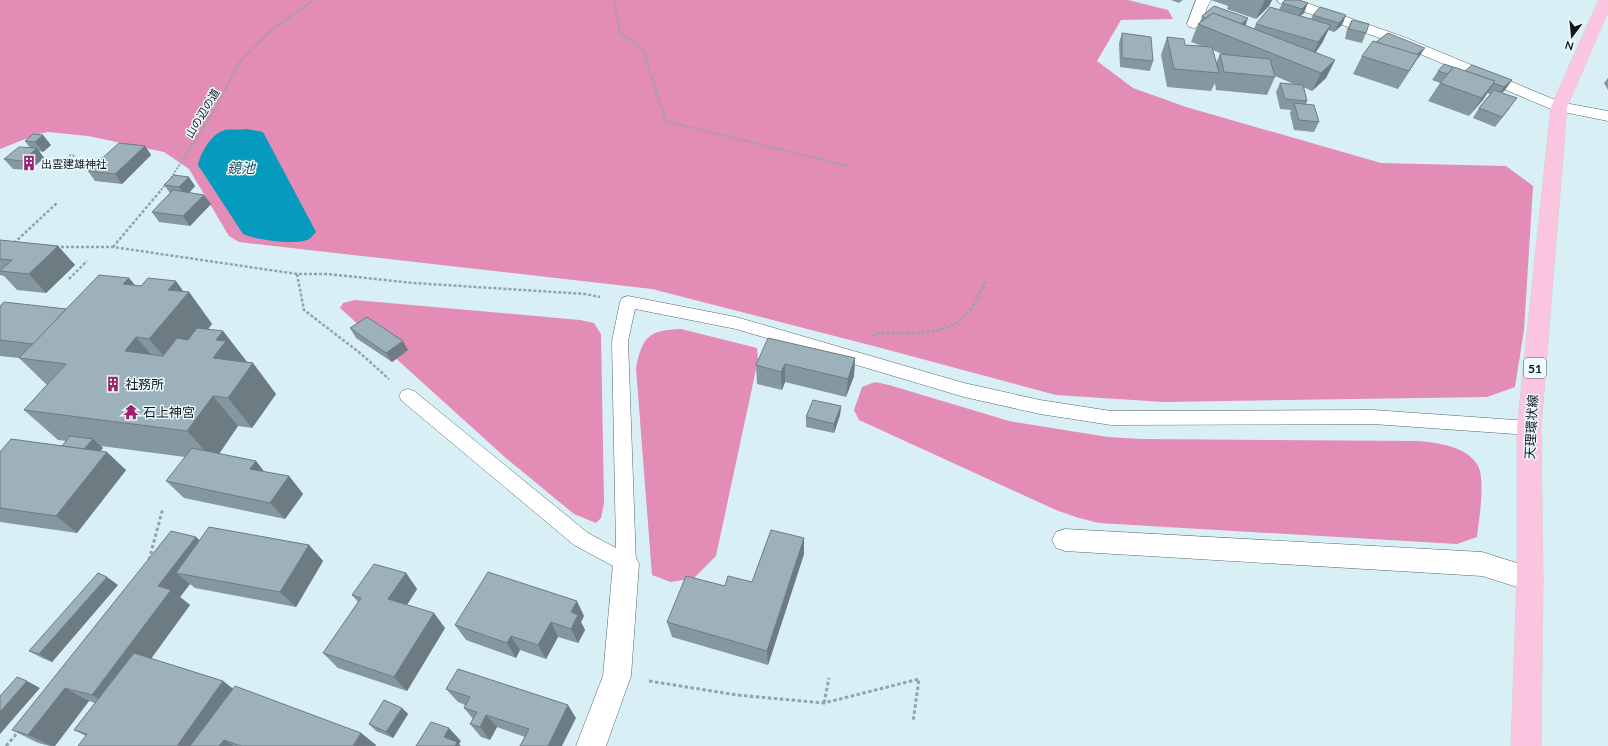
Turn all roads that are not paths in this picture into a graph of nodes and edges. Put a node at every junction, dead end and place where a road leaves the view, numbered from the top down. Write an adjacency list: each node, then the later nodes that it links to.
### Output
1 (1204, 0): 4 (street)
2 (1284, 0): 5 (street)
3 (1606, 0): 5 (main road, 天理環状線 / 51)
4 (1194, 24)
5 (1559, 107): 6 (street); 8 (main road, 天理環状線 / 51)
6 (1608, 116)
7 (408, 396): 10 (lane)
8 (1529, 428): 10 (lane); 11 (main road, 天理環状線 / 51)
9 (1065, 540): 11 (street)
10 (626, 564): 12 (street)
11 (1530, 579): 13 (main road, 天理環状線 / 51)
12 (591, 746)
13 (1526, 746)

